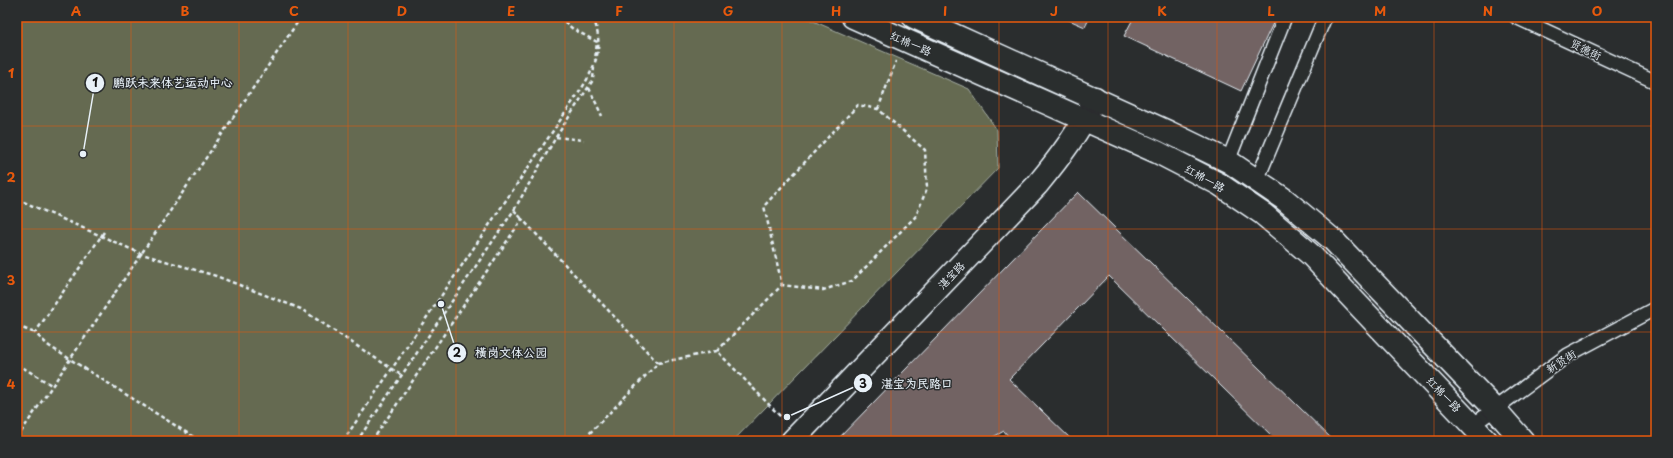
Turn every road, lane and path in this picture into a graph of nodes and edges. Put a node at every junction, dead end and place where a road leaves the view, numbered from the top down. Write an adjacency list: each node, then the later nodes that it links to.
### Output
1 (301, 17): 26 (path)
2 (559, 17): 11 (path)
3 (593, 17): 42 (path)
4 (853, 17): 9 (main road, 红棉一路)
5 (914, 17): 12 (main road)
6 (1285, 17): 18 (lane)
7 (1325, 17): 20 (lane)
8 (1516, 17): 10 (lane, 贤德街)
9 (903, 40): 13 (path); 15 (main road, 红棉一路)
10 (1656, 82)
11 (589, 87): 14 (path); 16 (path)
12 (1095, 98): 15 (main road, 湛宝路); 18 (main road)
13 (878, 109): 27 (path); 27 (path)
14 (602, 116)
15 (1085, 120): 37 (main road, 红棉一路); 40 (main road, 湛宝路)
16 (556, 137): 17 (path); 23 (path)
17 (584, 140)
18 (1228, 161): 20 (main road)
19 (23, 180): 21 (path)
20 (1257, 180): 36 (main road)
21 (17, 192)
22 (17, 199): 26 (path)
23 (514, 210): 24 (path); 34 (path)
24 (522, 219): 33 (path); 45 (path)
25 (104, 232): 30 (path)
26 (142, 254): 34 (path); 35 (path)
27 (782, 285): 31 (path)
28 (1656, 308): 36 (lane, 新贤街)
29 (17, 326): 30 (path)
30 (35, 333): 41 (path)
31 (716, 351): 33 (path); 40 (path)
32 (17, 364): 35 (path)
33 (658, 364): 46 (path)
34 (402, 375): 39 (path)
35 (53, 386): 38 (path)
36 (1494, 408): 37 (lane, 新贤街); 48 (main road)
37 (1473, 425): 47 (main road, 红棉一路)
38 (17, 438)
39 (359, 438): 43 (path); 44 (path)
40 (796, 438)
41 (200, 441)
42 (342, 441)
43 (357, 441)
44 (362, 441)
45 (372, 441)
46 (582, 441)
47 (1487, 441)
48 (1523, 441)

